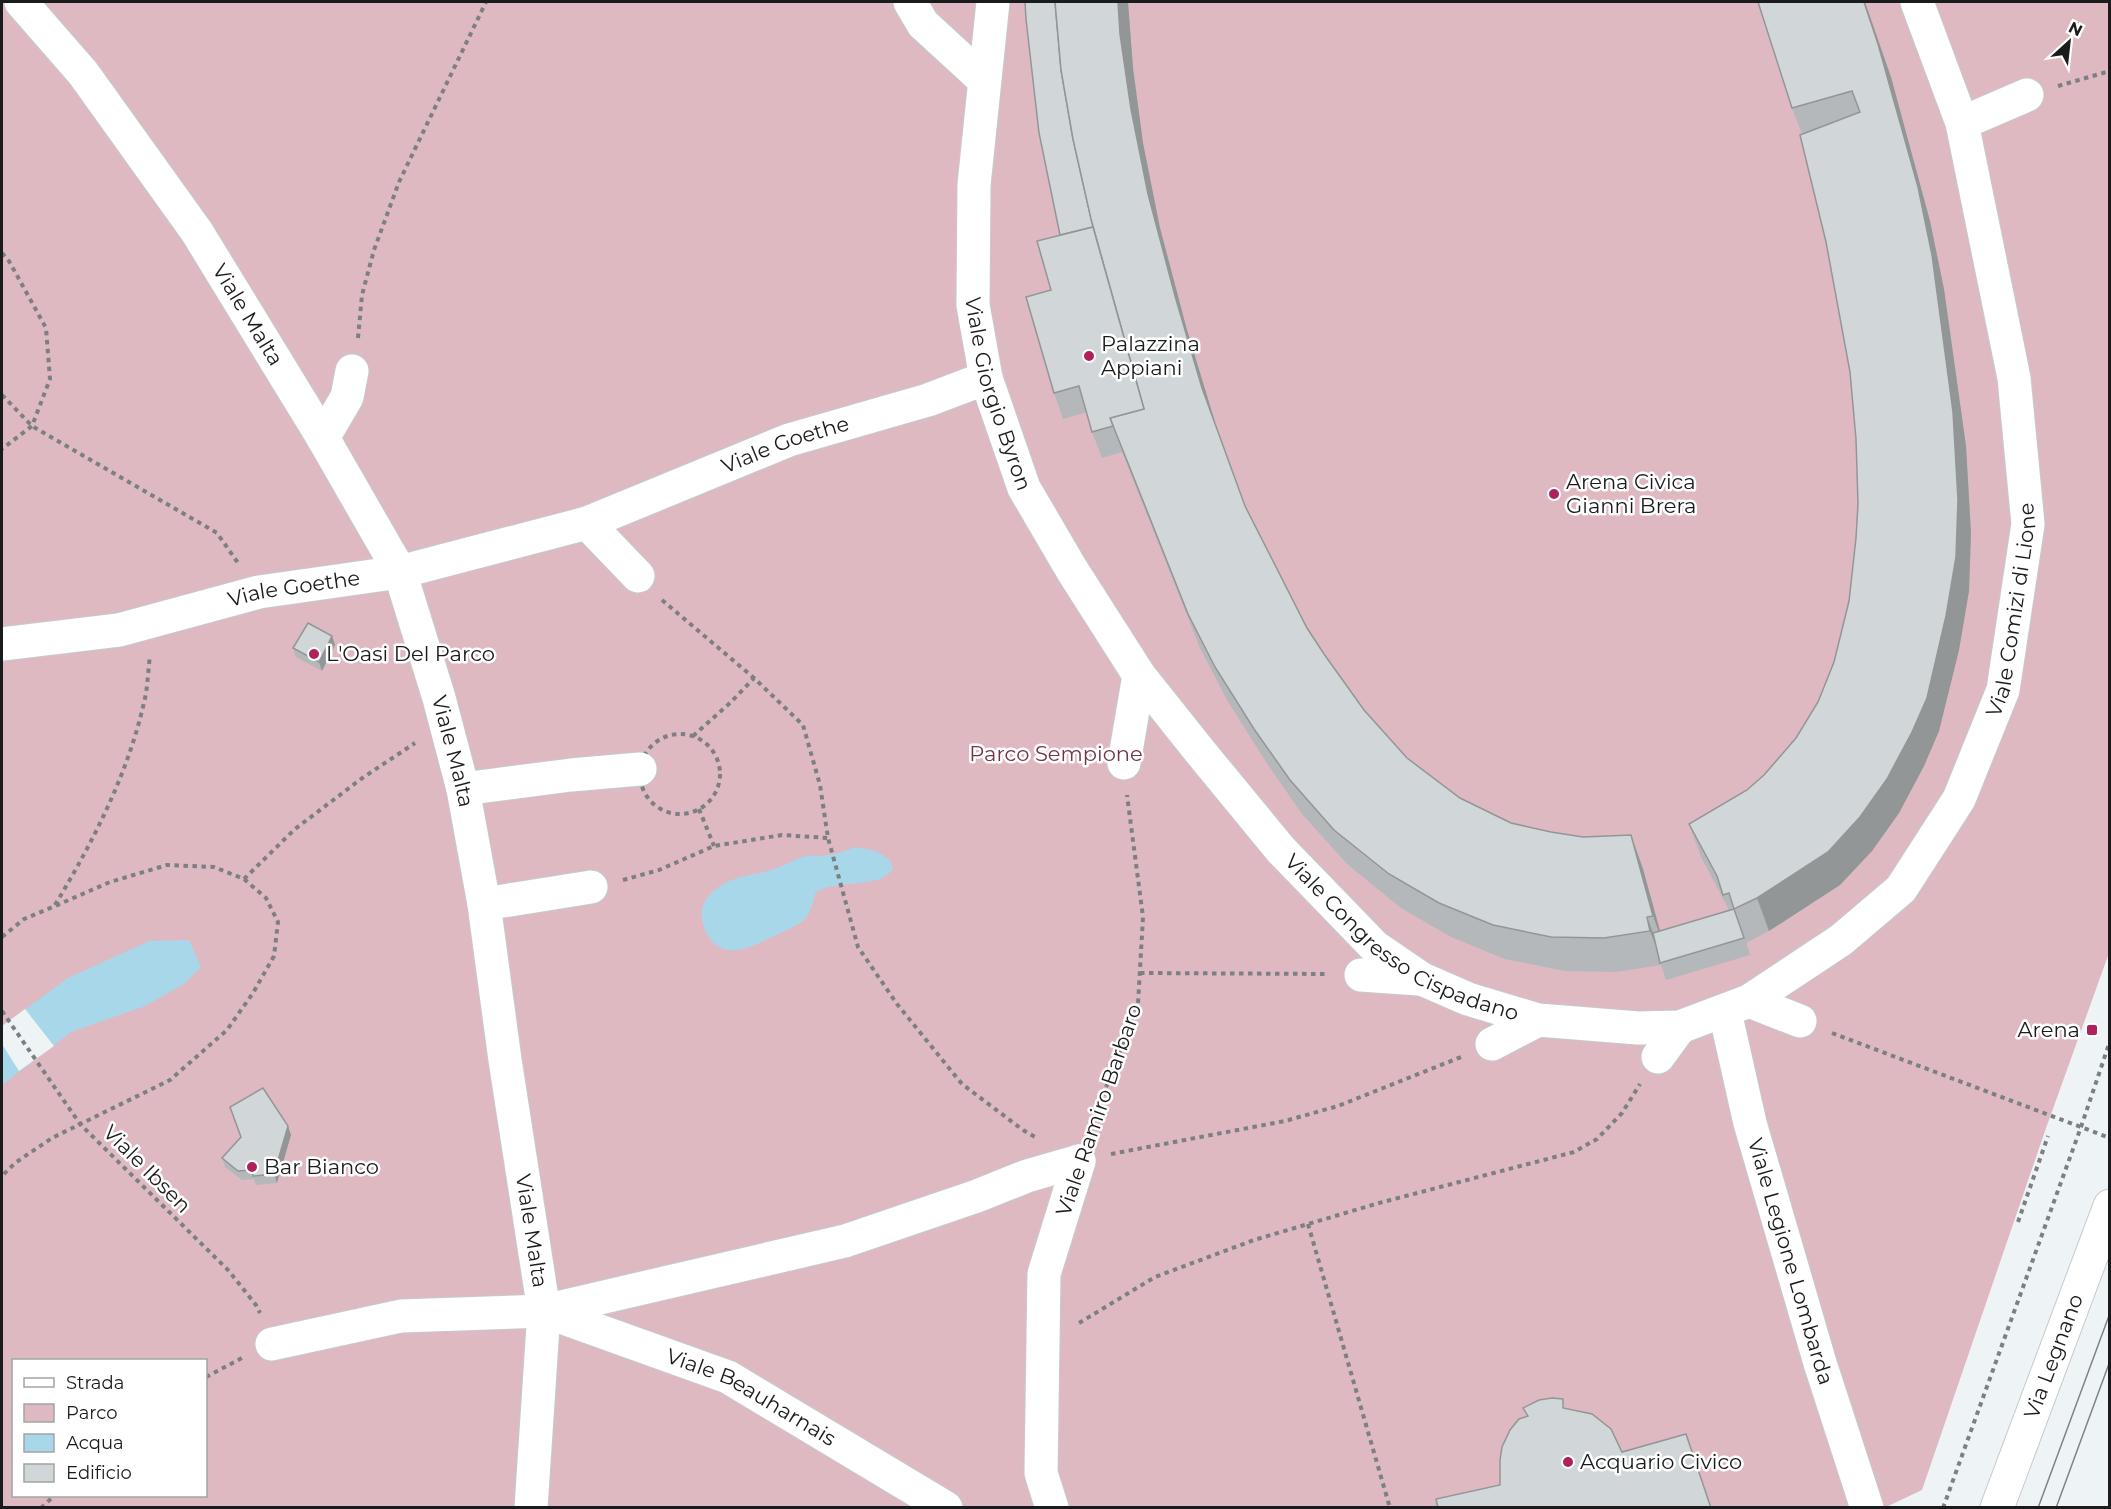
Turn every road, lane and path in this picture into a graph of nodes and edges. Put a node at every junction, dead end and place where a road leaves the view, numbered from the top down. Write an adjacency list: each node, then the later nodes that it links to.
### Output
1 (21, 2): 15 (street, Viale Malta)
2 (486, 2): 11 (path)
3 (910, 2): 7 (street)
4 (993, 2): 7 (street, Viale Giorgio Byron)
5 (1917, 2): 9 (street, Viale Comizi di Lione)
6 (2109, 71): 8 (path)
7 (984, 80): 12 (street, Viale Giorgio Byron)
8 (2027, 95): 9 (street)
9 (1962, 123): 41 (street, Viale Comizi di Lione)
10 (2, 254): 14 (path)
11 (352, 371): 15 (street)
12 (986, 378): 17 (street, Viale Goethe); 23 (street, Viale Giorgio Byron)
13 (2, 395): 14 (path)
14 (32, 426): 16 (path); 20 (path)
15 (323, 438): 18 (street, Viale Malta)
16 (2, 449)
17 (587, 523): 18 (street, Viale Goethe); 19 (street)
18 (400, 572): 20 (street, Viale Goethe); 25 (street, Viale Malta)
19 (638, 576): 24 (path)
20 (259, 592): 21 (street, Viale Goethe)
21 (154, 621): 22 (street, Viale Goethe); 36 (path)
22 (2, 644)
23 (1139, 675): 27 (street); 40 (street, Viale Congresso Cispadano)
24 (754, 678): 26 (path); 31 (path)
25 (446, 722): 29 (street, Viale Malta); 33 (path)
26 (693, 736): 28 (path); 30 (path)
27 (1124, 763): 38 (path, Viale Ramiro Barbaro)
28 (640, 769): 29 (street); 30 (path)
29 (463, 789): 35 (street, Viale Malta)
30 (699, 809): 32 (path)
31 (828, 838): 32 (path); 53 (path)
32 (714, 846): 34 (path)
33 (244, 879): 36 (path); 49 (path)
34 (591, 887): 35 (street)
35 (484, 904): 58 (street, Viale Malta)
36 (55, 906): 37 (path)
37 (2, 937)
38 (1140, 973): 39 (path); 53 (path, Viale Ramiro Barbaro)
39 (1361, 975): 40 (street)
40 (1422, 979): 43 (street, Viale Congresso Cispadano)
41 (1737, 1006): 44 (street); 45 (street, Viale Congresso Cispadano); 67 (street, Viale Legione Lombarda)
42 (2, 1011): 49 (path, Viale Ibsen)
43 (1538, 1020): 45 (street, Viale Congresso Cispadano); 47 (street)
44 (1800, 1021): 50 (path)
45 (1680, 1027): 48 (street)
46 (2109, 1041): 50 (path)
47 (1492, 1044): 53 (path)
48 (1658, 1058): 57 (path)
49 (80, 1124): 54 (path); 59 (path, Viale Ibsen)
50 (2081, 1127): 52 (path); 68 (path)
51 (2048, 1136): 56 (path)
52 (2109, 1138)
53 (1079, 1161): 58 (street); 60 (street, Viale Ramiro Barbaro)
54 (2, 1176)
55 (2109, 1206): 69 (street, Via Legnano)
56 (2018, 1222)
57 (1308, 1224): 60 (path); 66 (path)
58 (544, 1311): 59 (street); 63 (street, Viale Malta); 64 (street, Viale Beauharnais)
59 (272, 1344)
60 (1043, 1346): 65 (street, Viale Ramiro Barbaro)
61 (53, 1497): 62 (path)
62 (41, 1508)
63 (531, 1508)
64 (946, 1508)
65 (1052, 1508)
66 (1390, 1508)
67 (1867, 1508)
68 (1943, 1508)
69 (1997, 1508)

